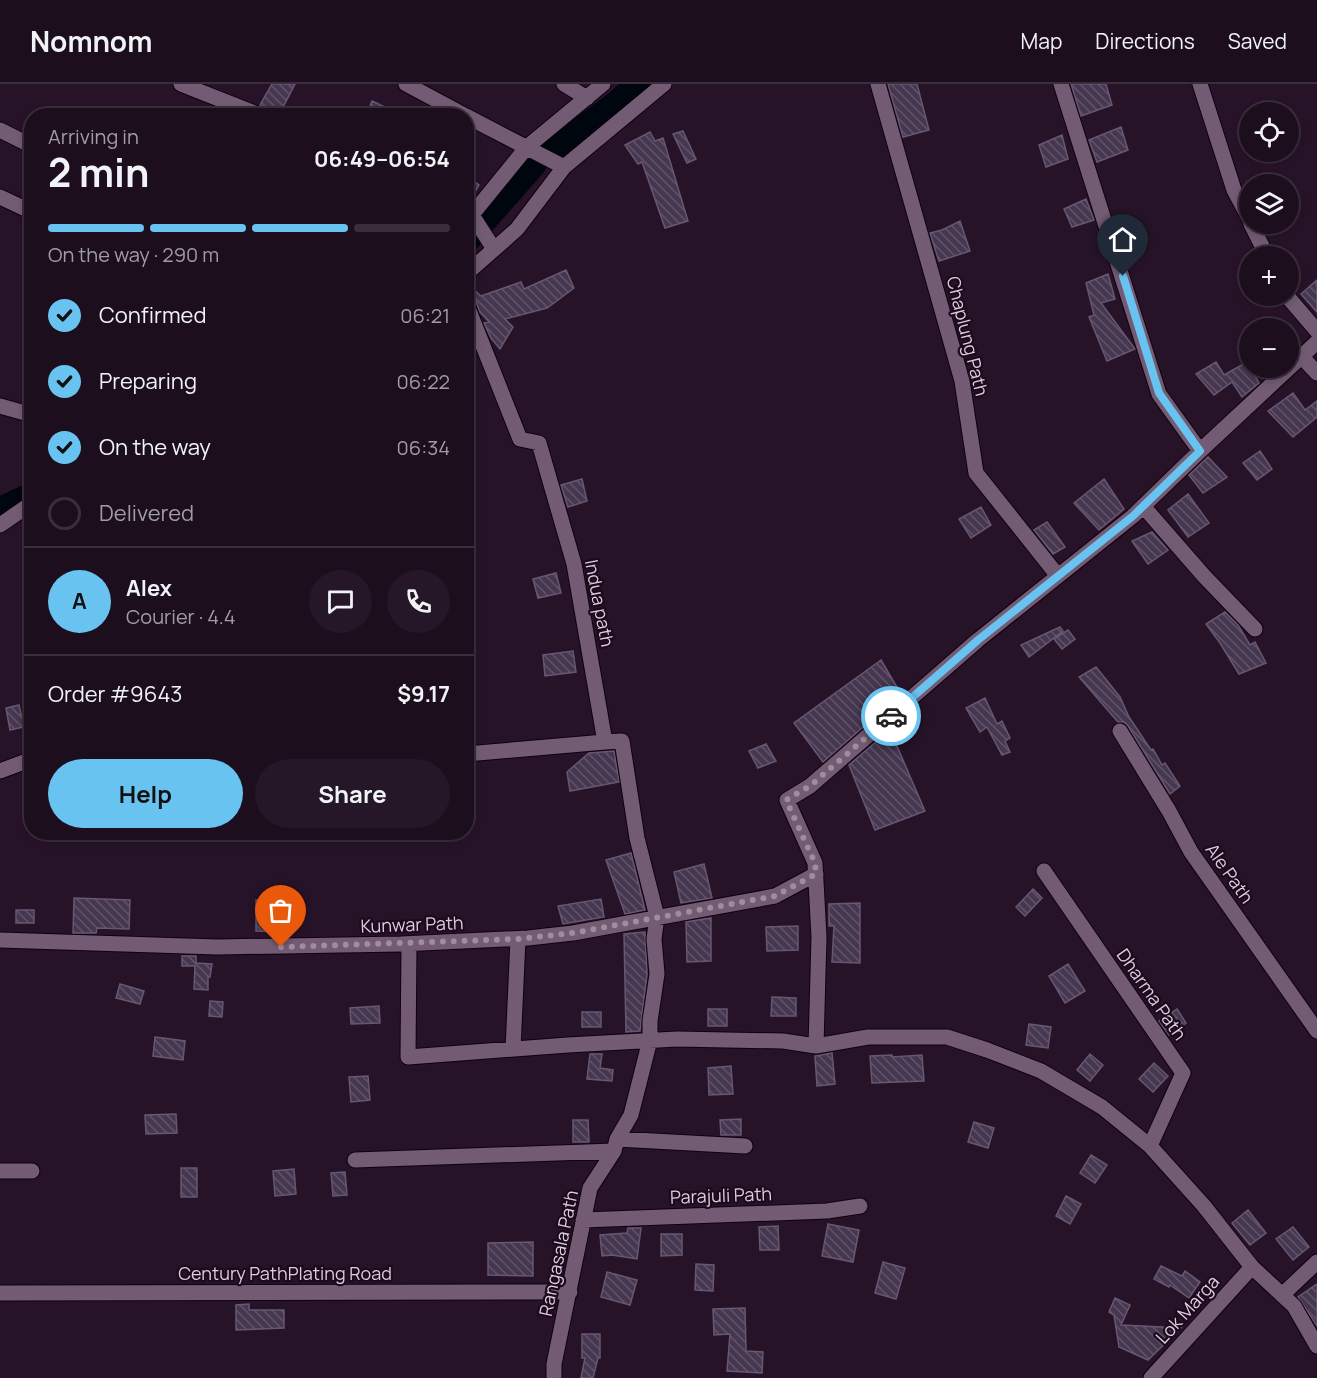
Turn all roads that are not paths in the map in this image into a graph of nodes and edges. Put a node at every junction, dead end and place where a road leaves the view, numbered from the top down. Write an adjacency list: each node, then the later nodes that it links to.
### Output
1 (181, 84): 10 (street)
2 (406, 84): 11 (street)
3 (564, 84): 9 (street)
4 (603, 84): 9 (street)
5 (664, 84): 16 (street)
6 (878, 84): 36 (street, Chaplung Path)
7 (1061, 84): 32 (street)
8 (1200, 84): 18 (street)
9 (587, 98): 15 (street)
10 (242, 108)
11 (451, 108)
12 (474, 120): 15 (street)
13 (0, 130): 14 (street)
14 (24, 142)
15 (527, 147): 16 (street); 20 (street)
16 (564, 167): 22 (street)
17 (0, 197): 19 (street)
18 (1239, 200)
19 (24, 208)
20 (474, 210)
21 (474, 224): 22 (street)
22 (494, 249): 23 (street)
23 (474, 267)
24 (1296, 306): 26 (street)
25 (474, 323): 39 (street, Indua path)
26 (1317, 331)
27 (1317, 342): 28 (street)
28 (1302, 357): 29 (street); 32 (street)
29 (1317, 373)
30 (0, 406): 31 (street)
31 (24, 413)
32 (1200, 451): 33 (street)
33 (1143, 506): 36 (street); 37 (street)
34 (24, 508): 35 (street)
35 (0, 525)
36 (1058, 576): 44 (street)
37 (1255, 629)
38 (1120, 731): 49 (street, Ale Path)
39 (605, 742): 40 (street); 45 (street)
40 (474, 753)
41 (24, 762): 42 (street)
42 (0, 771)
43 (1044, 871): 55 (street, Dharma Path)
44 (816, 874): 45 (street, Kunwar Path); 51 (street)
45 (657, 917): 46 (street, Kunwar Path); 50 (street, Rangasala Path)
46 (518, 939): 48 (street, Kunwar Path); 52 (street)
47 (0, 940): 48 (street, Kunwar Path)
48 (409, 944): 52 (street)
49 (1317, 1031)
50 (650, 1040): 51 (street); 52 (street); 53 (street, Rangasala Path)
51 (816, 1047): 55 (street)
52 (513, 1049)
53 (615, 1145): 54 (street); 56 (street); 60 (street, Rangasala Path)
54 (745, 1146)
55 (1150, 1146): 62 (street)
56 (355, 1160)
57 (0, 1171): 58 (street)
58 (32, 1171)
59 (860, 1206): 60 (street, Parajuli Path)
60 (583, 1220): 63 (street, Rangasala Path)
61 (1317, 1262): 65 (street)
62 (1252, 1268): 65 (street); 68 (street, Lok Marga)
63 (570, 1292): 64 (street, Century PathPlating Road); 67 (street, Rangasala Path)
64 (0, 1293)
65 (1282, 1295): 66 (street)
66 (1317, 1346)
67 (554, 1378)
68 (1151, 1378)

